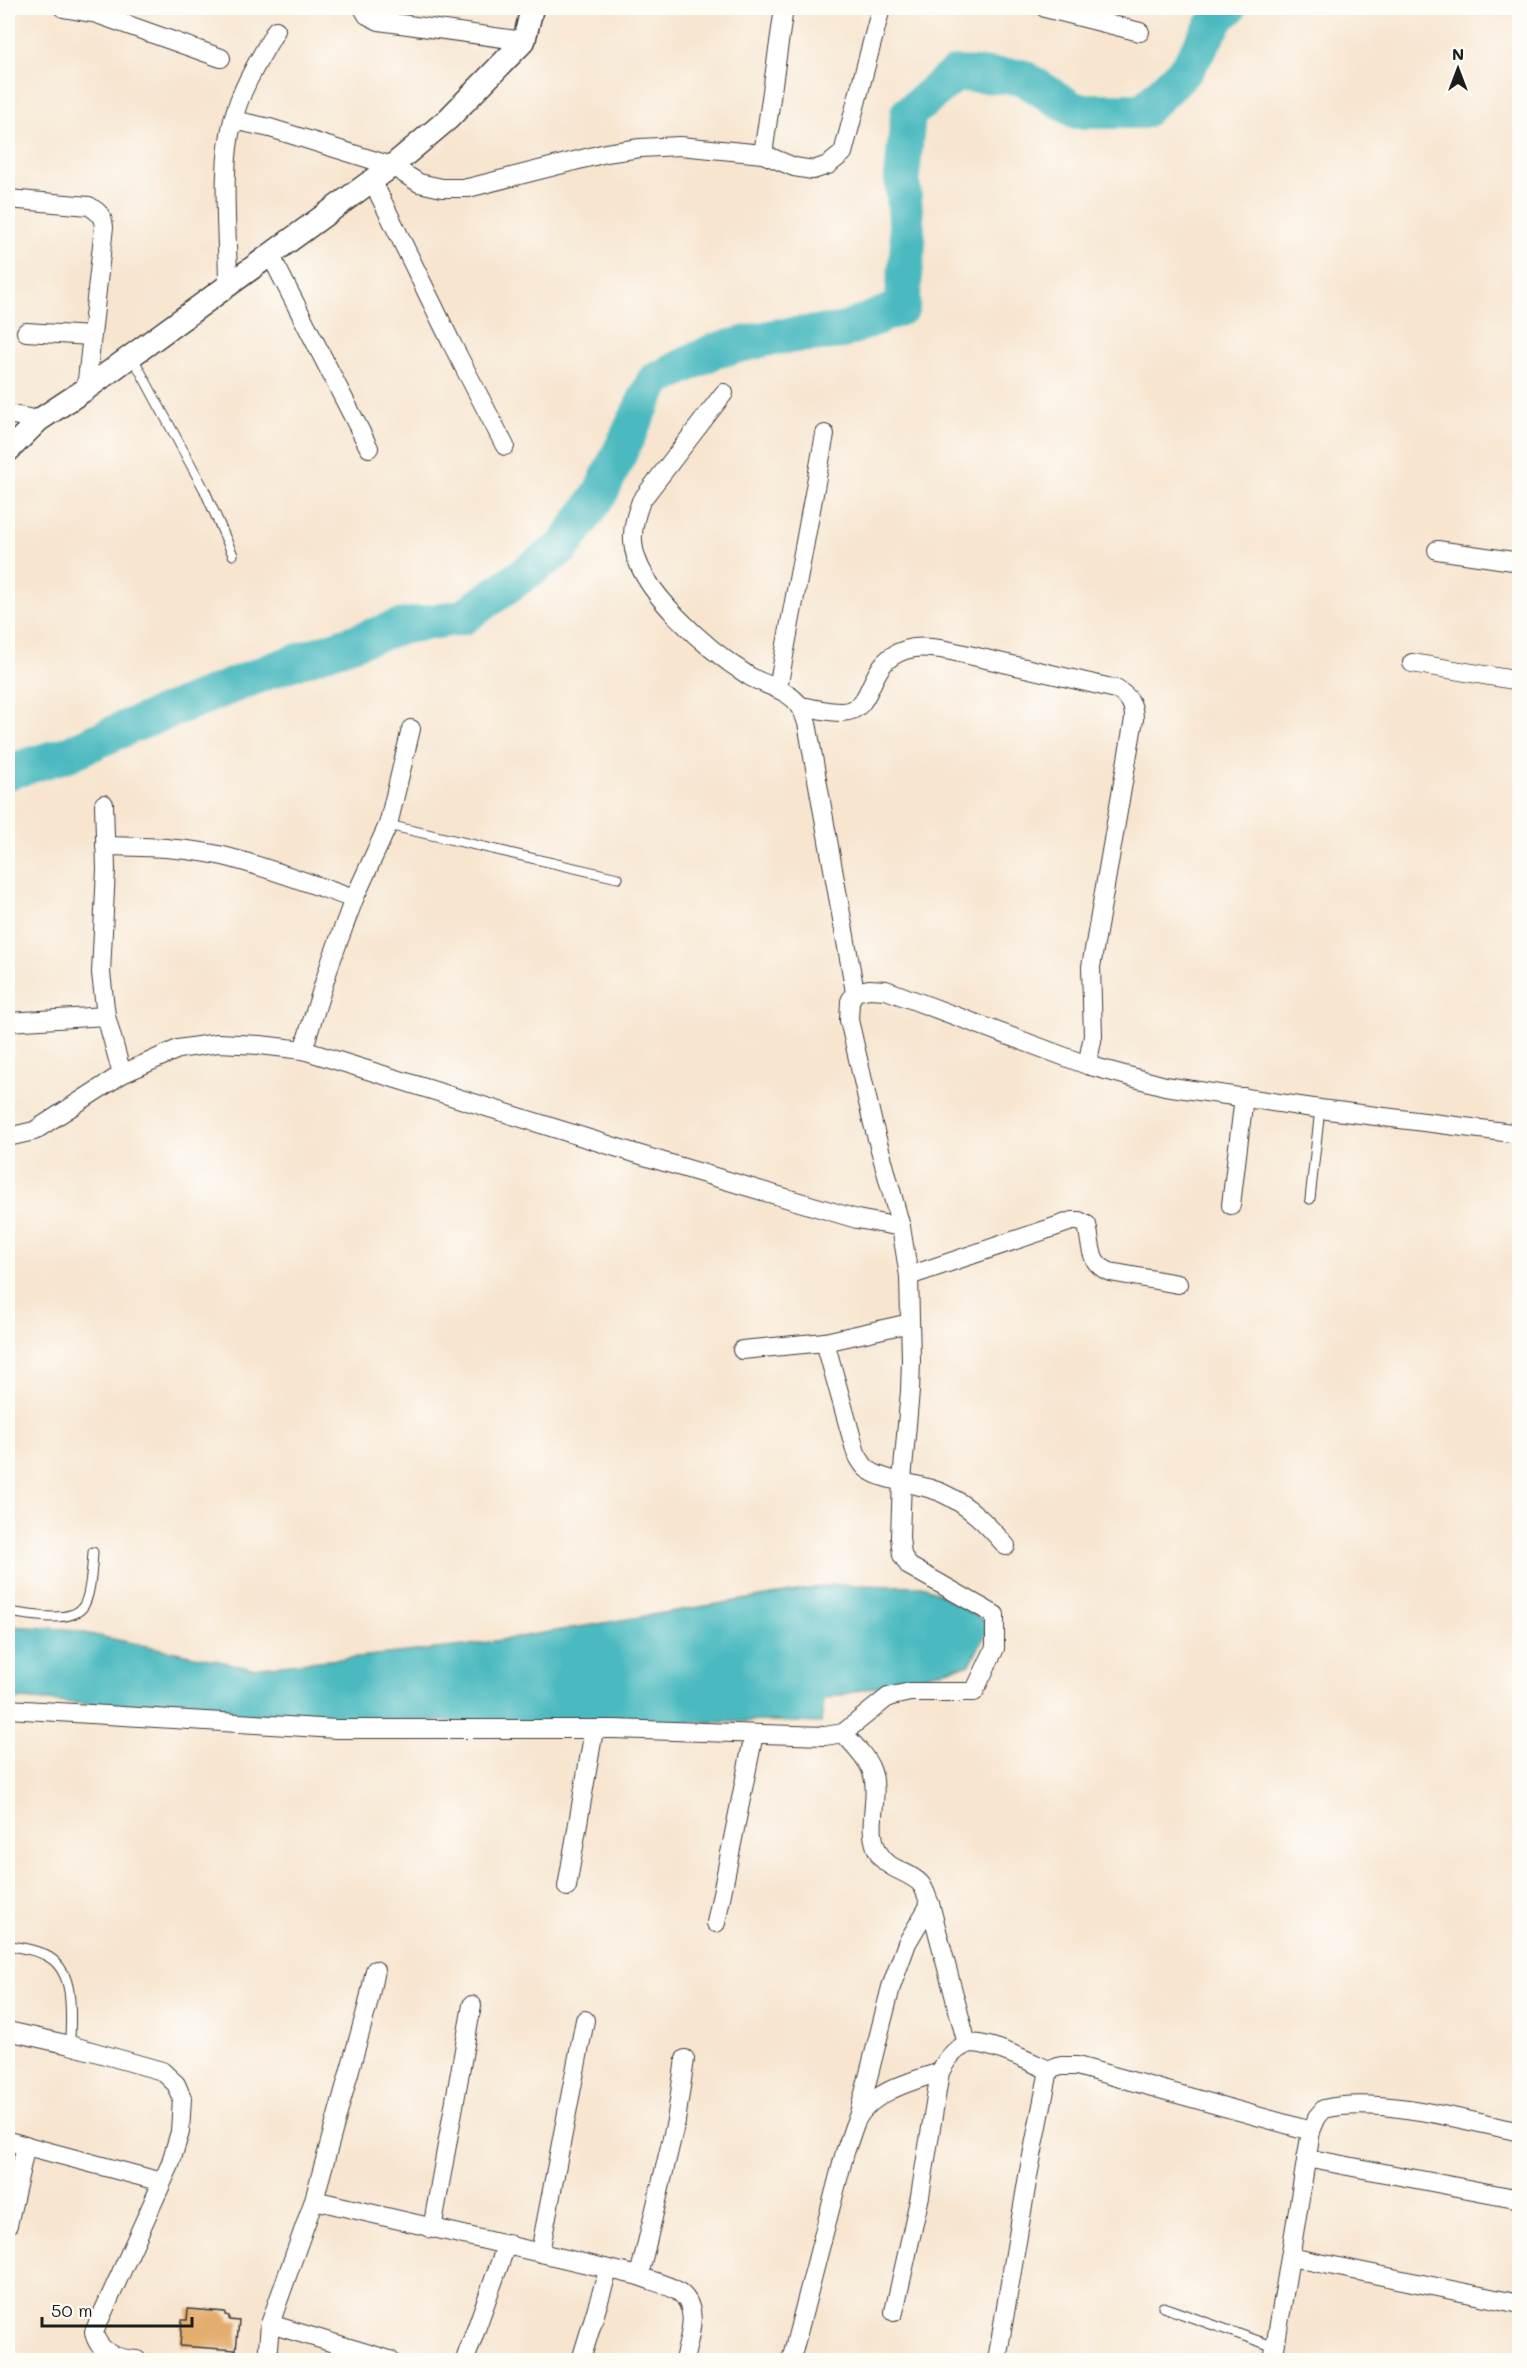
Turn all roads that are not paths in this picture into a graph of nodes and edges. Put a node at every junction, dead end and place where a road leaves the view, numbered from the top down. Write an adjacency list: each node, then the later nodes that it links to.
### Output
1 (63, 8): 10 (street)
2 (363, 8): 9 (street)
3 (532, 8): 9 (street)
4 (784, 8): 12 (street)
5 (881, 8): 12 (street)
6 (1045, 8): 8 (street)
7 (276, 30): 11 (street)
8 (1140, 32)
9 (524, 41): 13 (street)
10 (221, 58)
11 (233, 120): 13 (street); 17 (street)
12 (763, 154): 13 (street)
13 (392, 166): 14 (street)
14 (372, 180): 16 (street); 26 (street)
15 (8, 200): 19 (street)
16 (270, 255): 17 (street); 27 (street)
17 (228, 285): 20 (street)
18 (26, 332): 19 (street)
19 (91, 336): 21 (street)
20 (132, 356): 21 (street); 30 (lane)
21 (86, 389): 24 (street)
22 (724, 393): 34 (street)
23 (8, 414): 24 (street)
24 (39, 420): 28 (street)
25 (825, 434): 34 (street)
26 (505, 446)
27 (369, 448)
28 (8, 451)
29 (1437, 550): 31 (street)
30 (233, 555)
31 (1520, 562)
32 (1412, 663): 33 (street)
33 (1520, 681)
34 (778, 688): 35 (street)
35 (800, 706): 42 (street); 46 (street)
36 (411, 729): 38 (street)
37 (104, 804): 39 (street)
38 (388, 825): 40 (lane); 41 (street)
39 (105, 846): 41 (street); 43 (street)
40 (618, 878)
41 (354, 899): 45 (street)
42 (855, 992): 46 (street); 54 (street)
43 (106, 1016): 44 (street); 47 (street)
44 (8, 1022)
45 (303, 1050): 47 (street); 54 (street)
46 (1087, 1065): 48 (street)
47 (122, 1074): 51 (street)
48 (1244, 1097): 49 (street); 53 (street)
49 (1320, 1109): 50 (street); 52 (lane)
50 (1519, 1131)
51 (8, 1137)
52 (1310, 1199)
53 (1231, 1205)
54 (901, 1227): 55 (street)
55 (909, 1276): 56 (street); 57 (street)
56 (1178, 1284)
57 (910, 1323): 58 (street); 60 (street)
58 (825, 1342): 59 (street); 60 (street)
59 (742, 1350)
60 (902, 1480): 61 (street); 66 (street)
61 (1006, 1546)
62 (93, 1552): 63 (lane)
63 (8, 1612)
64 (8, 1709): 65 (street)
65 (594, 1730): 67 (street); 68 (street)
66 (843, 1733): 67 (street); 69 (street)
67 (754, 1734): 70 (street)
68 (567, 1887)
69 (930, 1904): 76 (street); 81 (street)
70 (716, 1923)
71 (8, 1945): 77 (lane)
72 (375, 1970): 89 (street)
73 (472, 2005): 91 (street)
74 (585, 2020): 93 (street)
75 (8, 2031): 77 (street)
76 (967, 2044): 79 (street); 80 (street)
77 (70, 2045): 87 (street)
78 (686, 2060): 96 (street)
79 (1049, 2070): 82 (street); 109 (street)
80 (940, 2072): 81 (street); 99 (street)
81 (857, 2119): 108 (street)
82 (1311, 2131): 83 (street); 86 (street)
83 (1520, 2132)
84 (8, 2141): 85 (street)
85 (26, 2145): 87 (street); 90 (street)
86 (1306, 2158): 88 (street); 94 (street)
87 (162, 2182): 102 (street)
88 (1520, 2199)
89 (314, 2200): 91 (street); 100 (street)
90 (8, 2226)
91 (432, 2229): 92 (street)
92 (507, 2243): 93 (street); 105 (street)
93 (540, 2252): 95 (street)
94 (1290, 2257): 97 (street); 101 (street)
95 (608, 2271): 96 (street); 106 (street)
96 (639, 2276): 107 (street)
97 (1520, 2304)
98 (1163, 2307): 101 (lane)
99 (894, 2312)
100 (270, 2324): 103 (street); 104 (street)
101 (1274, 2354)
102 (137, 2361)
103 (267, 2361)
104 (390, 2361)
105 (465, 2361)
106 (581, 2361)
107 (684, 2361)
108 (791, 2361)
109 (997, 2361)

